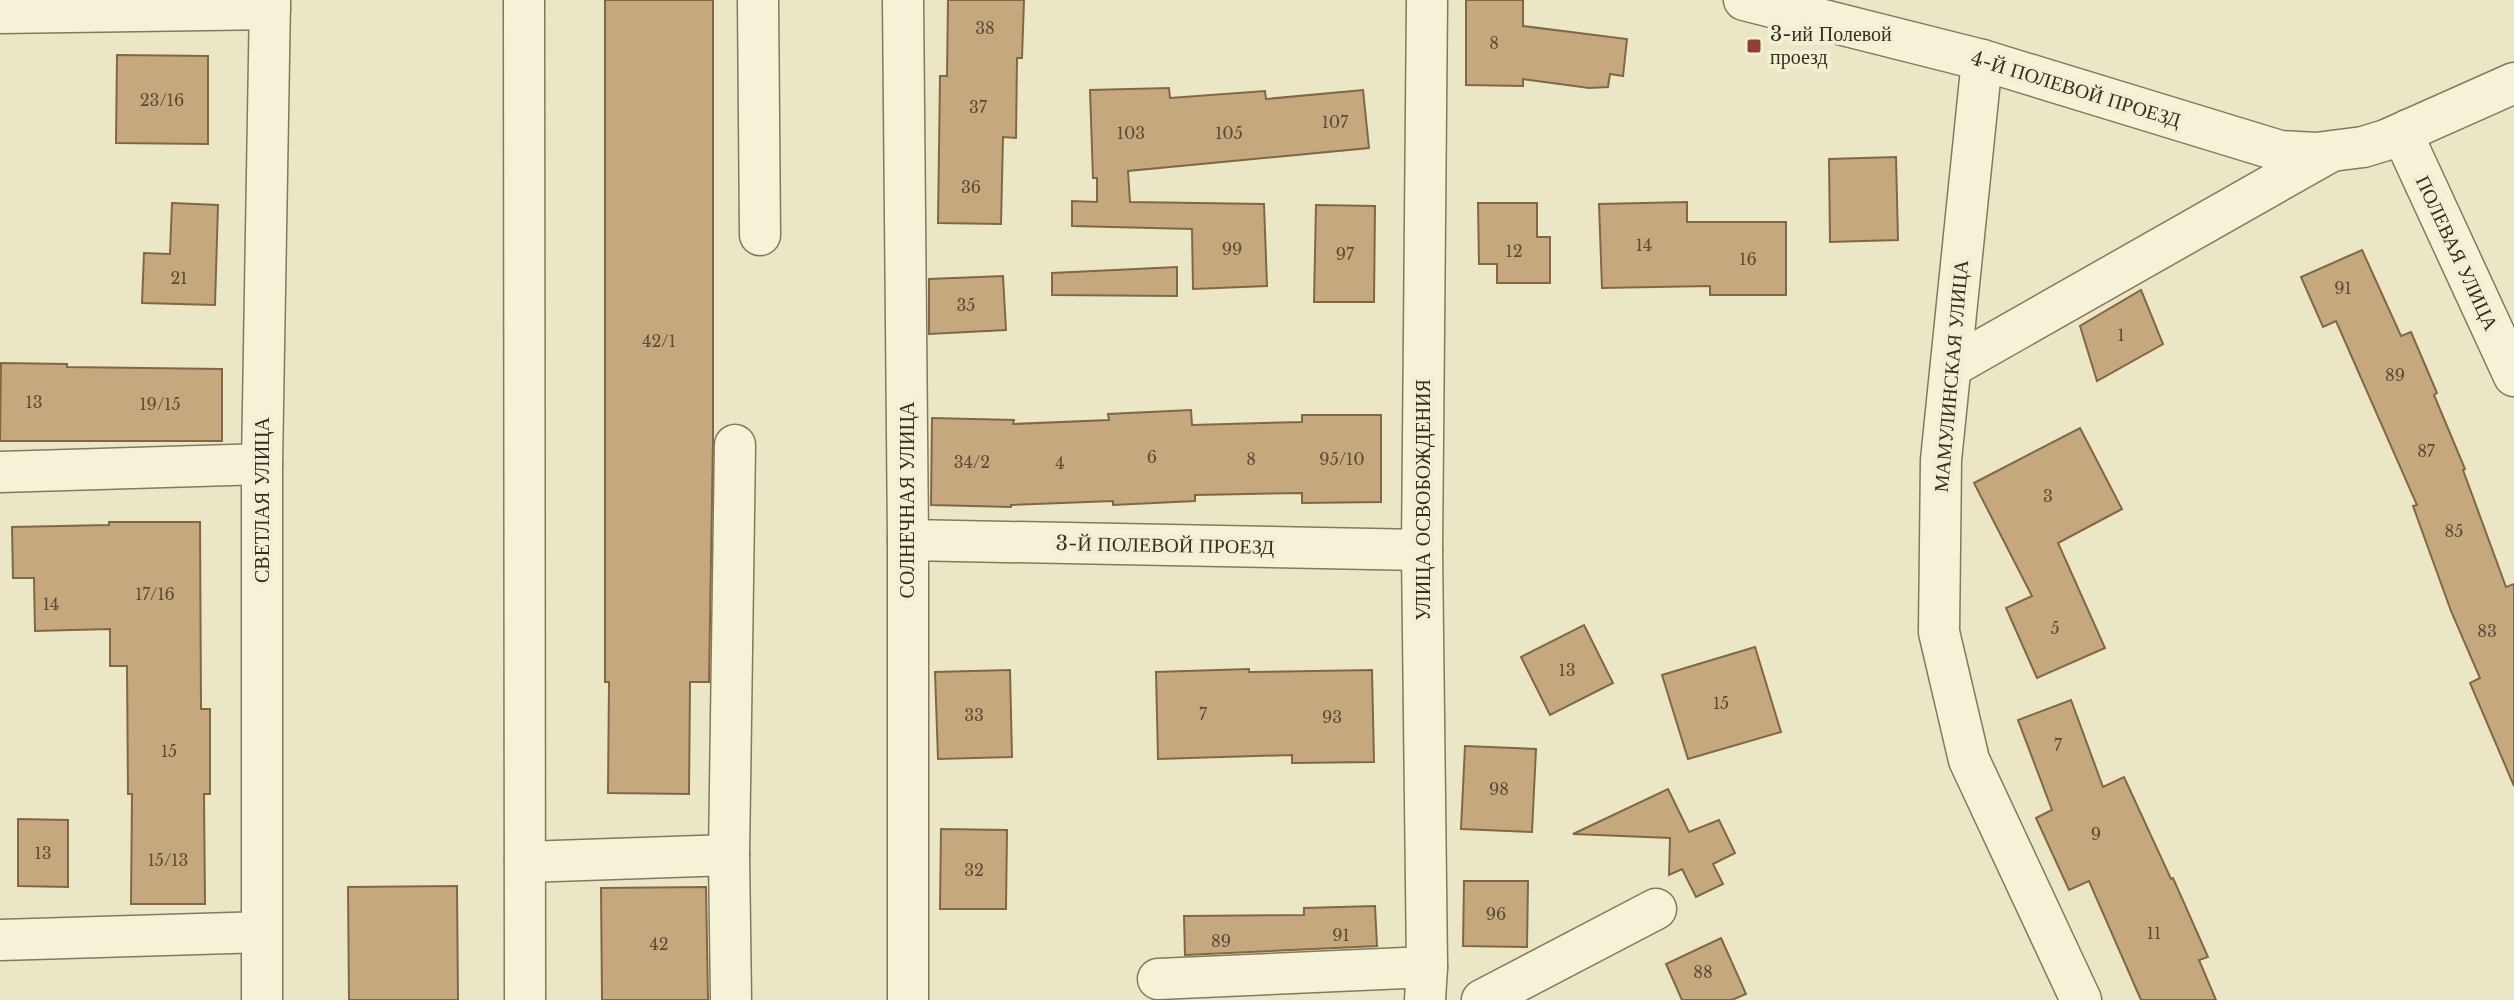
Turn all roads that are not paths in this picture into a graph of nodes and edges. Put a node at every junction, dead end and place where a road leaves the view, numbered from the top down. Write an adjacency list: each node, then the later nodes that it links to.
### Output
1 (524, 0): 21 (street)
2 (758, 0): 12 (street)
3 (903, 0): 18 (street, СОЛНЕЧНАЯ УЛИЦА)
4 (1427, 0): 19 (street, УЛИЦА ОСВОБОЖДЕНИЯ)
5 (1744, 0): 8 (street, 4-Й ПОЛЕВОЙ ПРОЕЗД)
6 (270, 5): 7 (street); 16 (street, СВЕТЛАЯ УЛИЦА)
7 (0, 13)
8 (1982, 60): 11 (street, 4-Й ПОЛЕВОЙ ПРОЕЗД); 13 (street, МАМУЛИНСКАЯ УЛИЦА)
9 (2514, 83): 10 (street, 4-Й ПОЛЕВОЙ ПРОЕЗД)
10 (2408, 130): 11 (street, 4-Й ПОЛЕВОЙ ПРОЕЗД); 14 (street, ПОЛЕВАЯ УЛИЦА)
11 (2328, 153): 13 (street)
12 (760, 235)
13 (1951, 367): 32 (street, МАМУЛИНСКАЯ УЛИЦА)
14 (2514, 376)
15 (735, 445): 20 (street)
16 (262, 464): 17 (street); 23 (street, СВЕТЛАЯ УЛИЦА)
17 (0, 472)
18 (908, 540): 19 (street, 3-Й ПОЛЕВОЙ ПРОЕЗД); 30 (street, СОЛНЕЧНАЯ УЛИЦА)
19 (1422, 550): 26 (street, УЛИЦА ОСВОБОЖДЕНИЯ)
20 (729, 855): 21 (street); 29 (street)
21 (525, 862): 28 (street)
22 (1656, 909): 31 (street)
23 (261, 932): 24 (street); 27 (street, СВЕТЛАЯ УЛИЦА)
24 (0, 940)
25 (1158, 979): 26 (street)
26 (1426, 983)
27 (262, 1000)
28 (525, 1000)
29 (731, 1000)
30 (908, 1000)
31 (1482, 1000)
32 (2081, 1000)

